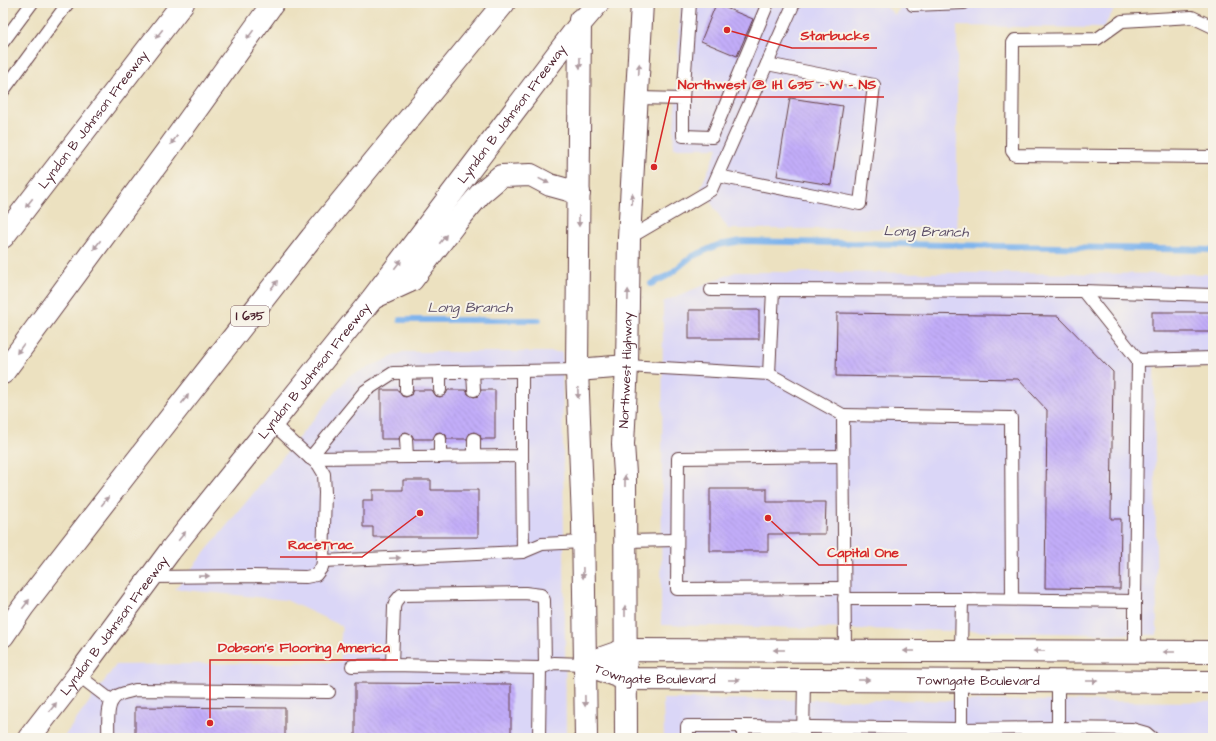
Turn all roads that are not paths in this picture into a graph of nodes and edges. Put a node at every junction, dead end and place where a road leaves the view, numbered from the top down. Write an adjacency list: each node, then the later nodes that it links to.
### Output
1 (32, 3): 15 (lane)
2 (68, 3): 17 (lane)
3 (183, 3): 25 (main road, Lyndon B Johnson Freeway, one-way to 25)
4 (273, 3): 40 (main road, one-way to 40)
5 (504, 3): 66 (main road, I 635, one-way to 5)
6 (598, 3): 13 (main road, Lyndon B Johnson Freeway)
7 (642, 3): 18 (main road, Northwest Highway, one-way to 7)
8 (690, 3): 19 (lane)
9 (768, 3): 20 (lane)
10 (794, 3): 16 (lane)
11 (964, 3): 12 (lane)
12 (910, 4)
13 (579, 13): 24 (main road, one-way to 24); 31 (main road, Lyndon B Johnson Freeway, one-way to 13)
14 (1213, 28): 22 (lane)
15 (3, 42)
16 (767, 64): 21 (lane); 23 (lane)
17 (3, 91)
18 (638, 98): 19 (lane); 26 (main road, Northwest Highway, one-way to 18)
19 (683, 99): 20 (lane)
20 (712, 137): 21 (lane)
21 (734, 139): 23 (lane)
22 (1213, 157)
23 (718, 176): 26 (lane)
24 (579, 193): 31 (main road, one-way to 24); 35 (main road, one-way to 35)
25 (3, 237)
26 (629, 238): 34 (main road, Northwest Highway, one-way to 26)
27 (711, 290): 28 (lane)
28 (773, 290): 29 (lane); 41 (lane)
29 (1083, 291): 30 (lane); 33 (lane)
30 (1213, 295)
31 (372, 299): 46 (main road, Lyndon B Johnson Freeway)
32 (1213, 358): 33 (lane)
33 (1138, 360): 65 (lane)
34 (627, 366): 35 (main road); 41 (lane); 57 (main road, Northwest Highway, one-way to 34)
35 (577, 370): 36 (lane); 58 (main road, one-way to 58)
36 (522, 371): 39 (lane); 51 (lane)
37 (406, 372): 38 (lane); 42 (lane); 55 (lane)
38 (440, 372): 39 (lane); 43 (lane)
39 (473, 372): 44 (lane)
40 (3, 373)
41 (769, 374): 45 (lane)
42 (406, 390)
43 (440, 390)
44 (474, 390)
45 (843, 415): 52 (lane); 64 (lane)
46 (272, 424): 55 (lane); 61 (main road, Lyndon B Johnson Freeway, one-way to 46)
47 (406, 439): 53 (lane)
48 (440, 439): 54 (lane)
49 (474, 439): 50 (lane)
50 (474, 456): 51 (lane); 54 (lane)
51 (522, 456): 59 (lane)
52 (843, 456): 56 (lane); 62 (lane)
53 (407, 457): 54 (lane); 55 (lane)
54 (440, 457)
55 (310, 458): 60 (lane)
56 (677, 540): 57 (lane); 62 (lane)
57 (625, 541): 67 (main road, Northwest Highway, one-way to 57)
58 (583, 542): 59 (lane); 72 (main road, one-way to 72)
59 (523, 552): 60 (lane, one-way to 59)
60 (323, 561): 61 (lane, one-way to 60)
61 (151, 577): 76 (main road, Lyndon B Johnson Freeway)
62 (844, 593): 63 (lane); 68 (lane)
63 (962, 599): 64 (lane); 69 (lane)
64 (1012, 600): 65 (lane)
65 (1135, 601): 71 (lane)
66 (3, 636)
67 (625, 650): 68 (main road, Towngate Boulevard, one-way to 67); 72 (main road, Towngate Boulevard); 77 (main road, Northwest Highway)
68 (845, 651): 69 (main road, Towngate Boulevard, one-way to 68)
69 (961, 651): 71 (main road, Towngate Boulevard, one-way to 69); 79 (main road)
70 (1211, 651): 71 (main road, Towngate Boulevard, one-way to 71)
71 (1135, 652)
72 (585, 664): 75 (lane); 77 (main road, Towngate Boulevard); 92 (main road, one-way to 92)
73 (392, 665): 74 (lane); 75 (lane); 75 (lane)
74 (352, 666)
75 (543, 667): 91 (lane)
76 (78, 675): 83 (lane); 89 (main road, Lyndon B Johnson Freeway, one-way to 76)
77 (625, 679): 78 (main road, Towngate Boulevard, one-way to 78); 93 (main road, Northwest Highway)
78 (804, 680): 79 (main road, Towngate Boulevard, one-way to 79); 85 (lane)
79 (961, 681): 80 (main road, Towngate Boulevard); 86 (lane)
80 (1058, 681): 81 (main road, Towngate Boulevard, one-way to 81); 88 (lane)
81 (1213, 682)
82 (329, 692): 83 (lane)
83 (112, 701): 90 (lane)
84 (743, 726): 85 (lane); 94 (lane); 95 (lane)
85 (803, 733): 86 (lane)
86 (961, 733): 87 (lane)
87 (1000, 733): 88 (lane)
88 (1058, 733): 96 (lane)
89 (29, 738)
90 (108, 738)
91 (539, 738)
92 (586, 738)
93 (626, 738)
94 (687, 738)
95 (743, 738)
96 (1152, 738)

